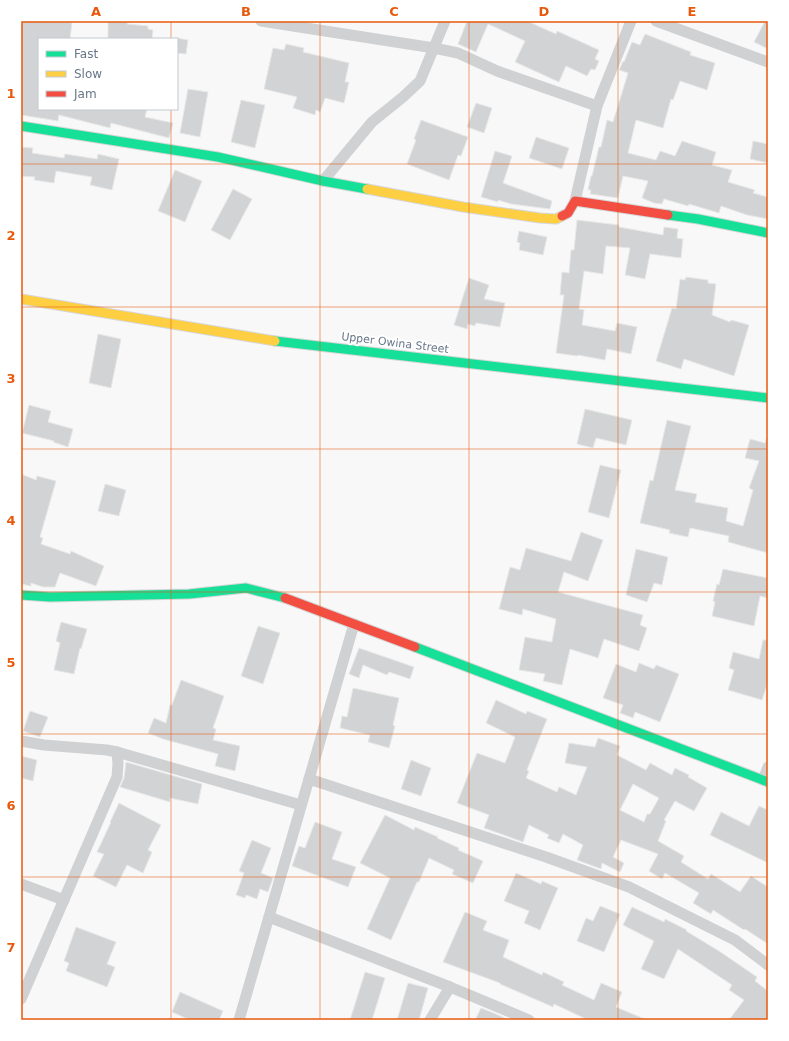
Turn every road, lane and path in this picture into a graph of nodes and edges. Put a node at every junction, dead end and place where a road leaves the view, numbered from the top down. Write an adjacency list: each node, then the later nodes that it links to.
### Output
1 (261, 21): 5 (street)
2 (445, 21): 5 (street)
3 (631, 21): 7 (street)
4 (656, 21): 6 (street)
5 (434, 48): 7 (street); 9 (street)
6 (768, 62)
7 (597, 106): 10 (street)
8 (21, 126): 9 (street)
9 (323, 181): 10 (street)
10 (575, 201): 11 (street)
11 (768, 233)
12 (21, 299): 13 (street, Upper Owina Street)
13 (768, 398)
14 (21, 595): 15 (street)
15 (354, 624): 19 (street); 20 (street)
16 (21, 741): 17 (street)
17 (117, 752): 21 (street); 23 (street)
18 (768, 767): 20 (street)
19 (309, 779): 21 (street); 25 (street)
20 (766, 781)
21 (301, 805): 24 (street)
22 (21, 884): 23 (street)
23 (64, 900): 27 (street)
24 (269, 916): 26 (street); 28 (street)
25 (768, 965)
26 (450, 987): 29 (street); 30 (street)
27 (21, 1000)
28 (239, 1020)
29 (430, 1020)
30 (529, 1020)

